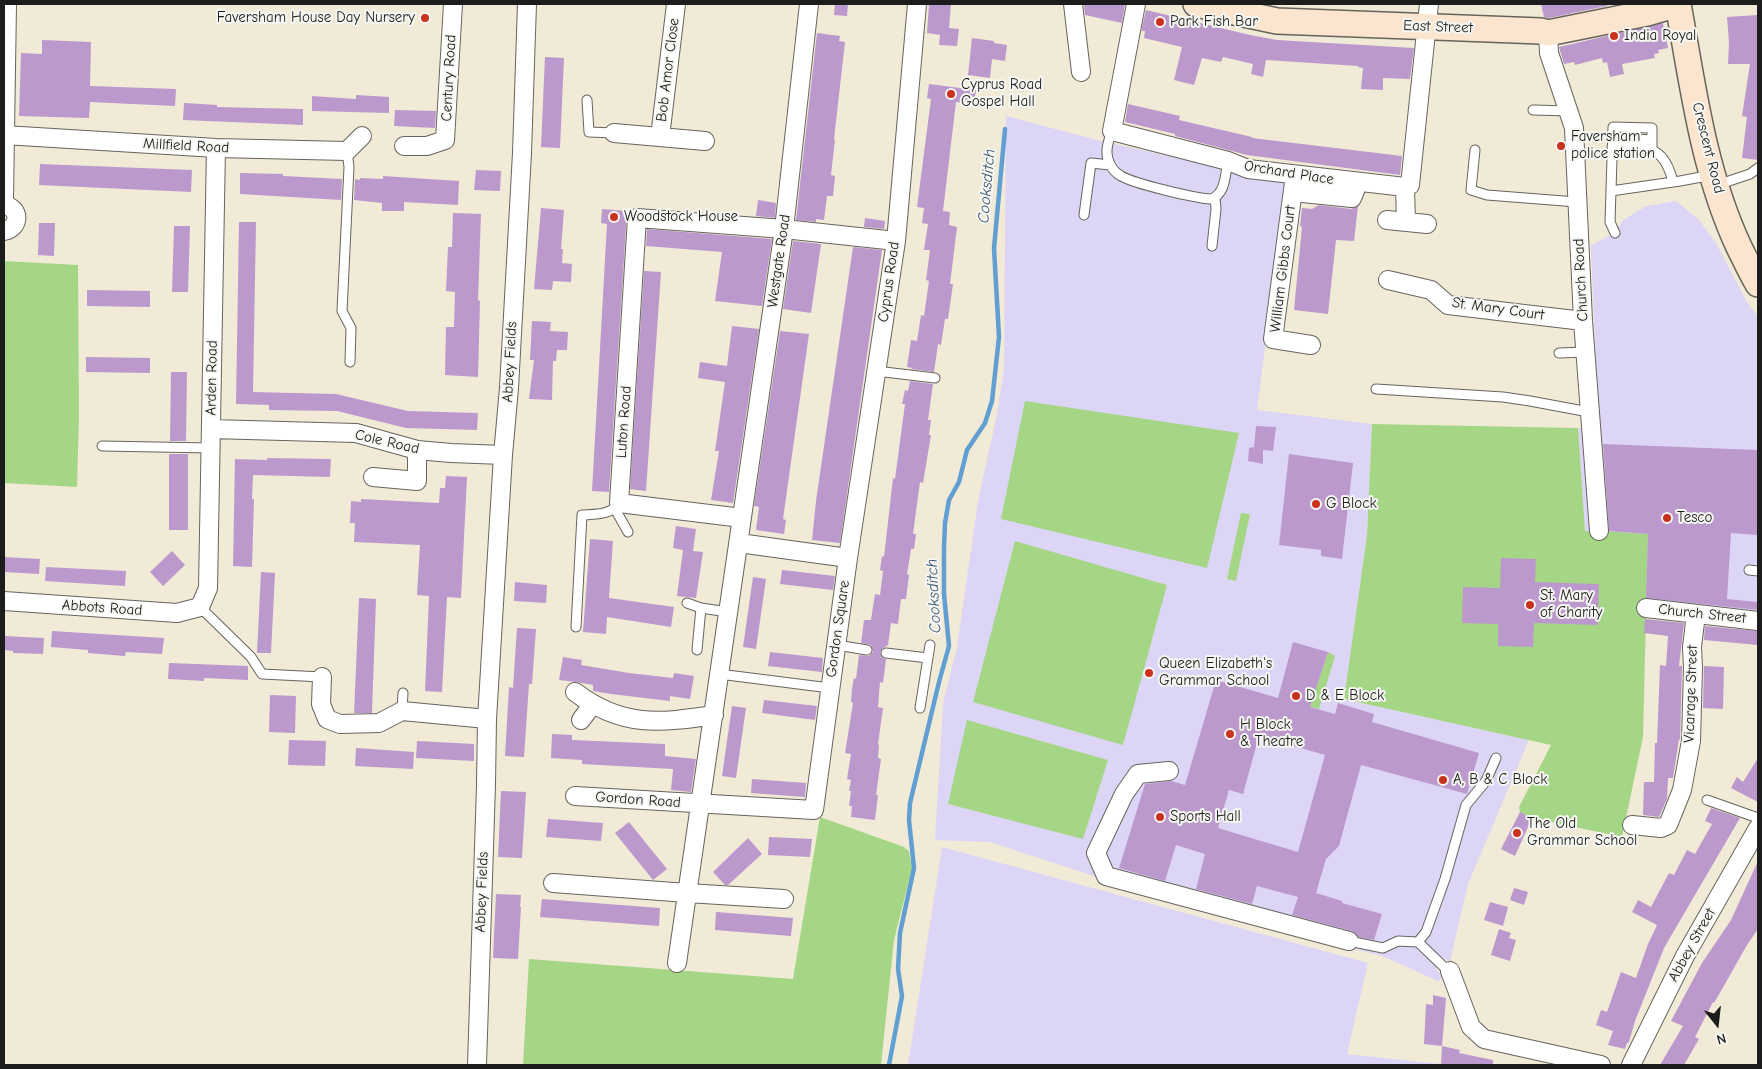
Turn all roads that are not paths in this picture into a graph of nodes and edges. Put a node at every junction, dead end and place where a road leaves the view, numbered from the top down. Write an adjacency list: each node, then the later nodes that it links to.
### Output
1 (7, 4): 20 (street)
2 (452, 4): 26 (street, Century Road)
3 (527, 4): 66 (street, Abbey Fields)
4 (676, 4): 22 (street, Bob Amor Close)
5 (809, 4): 46 (street, Westgate Road)
6 (917, 4): 49 (street, Cyprus Road)
7 (1073, 4): 14 (street)
8 (1136, 4): 18 (street)
9 (1196, 4): 11 (main road, East Street)
10 (1678, 4): 13 (main road, East Street); 33 (main road, Crescent Road)
11 (1278, 12): 12 (main road, East Street)
12 (1428, 16): 13 (main road, East Street); 36 (street)
13 (1548, 33): 17 (street, Church Road)
14 (1081, 72)
15 (587, 100): 19 (lane)
16 (1533, 110): 17 (lane)
17 (1569, 111): 40 (street, Church Road)
18 (1112, 131): 30 (street, Orchard Place); 31 (lane)
19 (614, 133): 22 (street, Bob Amor Close)
20 (4, 136): 27 (street, Millfield Road); 39 (street)
21 (362, 136): 28 (street)
22 (660, 137): 23 (street, Bob Amor Close)
23 (705, 141)
24 (1612, 143): 25 (lane); 25 (lane); 37 (lane)
25 (1652, 144): 34 (lane)
26 (404, 146)
27 (216, 148): 28 (street, Millfield Road); 62 (street, Arden Road)
28 (347, 150): 57 (lane)
29 (1475, 150): 40 (lane)
30 (1228, 161): 35 (street, Orchard Place); 38 (lane)
31 (1110, 165): 38 (lane); 42 (lane)
32 (1758, 168): 33 (lane)
33 (1714, 180): 34 (lane); 52 (main road, Crescent Road)
34 (1673, 182): 37 (lane)
35 (1294, 184): 36 (street, Orchard Place); 54 (street, William Gibbs Court)
36 (1405, 187): 44 (street)
37 (1611, 191): 48 (lane)
38 (1215, 197): 50 (lane)
39 (4, 199)
40 (1577, 202): 53 (street, Church Road)
41 (4, 205): 47 (street)
42 (1084, 215)
43 (1387, 220): 44 (street)
44 (1406, 222): 45 (street)
45 (1427, 224)
46 (784, 228): 49 (street); 68 (street, Luton Road); 69 (street, Westgate Road)
47 (4, 231)
48 (1615, 233)
49 (896, 241): 58 (street, Cyprus Road)
50 (1212, 246)
51 (1388, 280): 53 (street, St. Mary Court)
52 (1758, 284)
53 (1583, 321): 55 (street, Church Road)
54 (1311, 345)
55 (1585, 352): 56 (lane); 61 (street, Church Road)
56 (1559, 353)
57 (350, 362)
58 (876, 371): 59 (lane); 73 (street, Cyprus Road)
59 (935, 378)
60 (1376, 389): 61 (lane)
61 (1589, 412): 70 (street, Church Road)
62 (211, 429): 64 (street, Arden Road); 65 (street, Cole Road)
63 (102, 446): 64 (lane)
64 (210, 448): 76 (street, Arden Road)
65 (417, 450): 66 (street, Cole Road); 67 (street)
66 (503, 455): 98 (street, Abbey Fields)
67 (373, 477)
68 (617, 506): 69 (street); 71 (lane); 82 (lane)
69 (742, 518): 72 (street)
70 (1599, 531)
71 (628, 532)
72 (738, 543): 73 (street); 79 (street)
73 (848, 558): 83 (street, Gordon Square)
74 (4, 601): 76 (street, Abbots Road)
75 (686, 603): 77 (lane)
76 (200, 607): 90 (lane)
77 (701, 608): 79 (lane); 85 (lane)
78 (1646, 608): 80 (street, Church Street)
79 (728, 612): 89 (street)
80 (1696, 614): 81 (street, Church Street); 107 (street, Vicarage Street)
81 (1758, 621)
82 (576, 627)
83 (837, 645): 86 (lane); 91 (street, Gordon Square)
84 (930, 645): 88 (lane)
85 (697, 650)
86 (867, 650)
87 (886, 653): 88 (lane)
88 (928, 658): 95 (lane)
89 (719, 674): 91 (lane); 97 (street)
90 (322, 677): 96 (street)
91 (830, 688): 105 (street, Gordon Square)
92 (576, 692): 94 (street)
93 (403, 693): 96 (lane)
94 (592, 705): 97 (street); 99 (street)
95 (920, 708)
96 (402, 711): 98 (street)
97 (714, 715): 104 (street)
98 (486, 719): 116 (street, Abbey Fields)
99 (581, 720)
100 (1496, 758): 113 (lane)
101 (1169, 771): 112 (street)
102 (575, 796): 104 (street, Gordon Road)
103 (1707, 800): 106 (lane)
104 (700, 804): 105 (street, Gordon Road); 110 (street)
105 (814, 810)
106 (1758, 818)
107 (1632, 825)
108 (1758, 828): 118 (street, Abbey Street)
109 (552, 883): 110 (street)
110 (687, 893): 111 (street); 114 (street)
111 (784, 899)
112 (1349, 941): 113 (lane)
113 (1418, 942): 115 (lane)
114 (677, 963)
115 (1452, 978): 117 (street)
116 (477, 1065)
117 (1601, 1065)
118 (1631, 1065)

